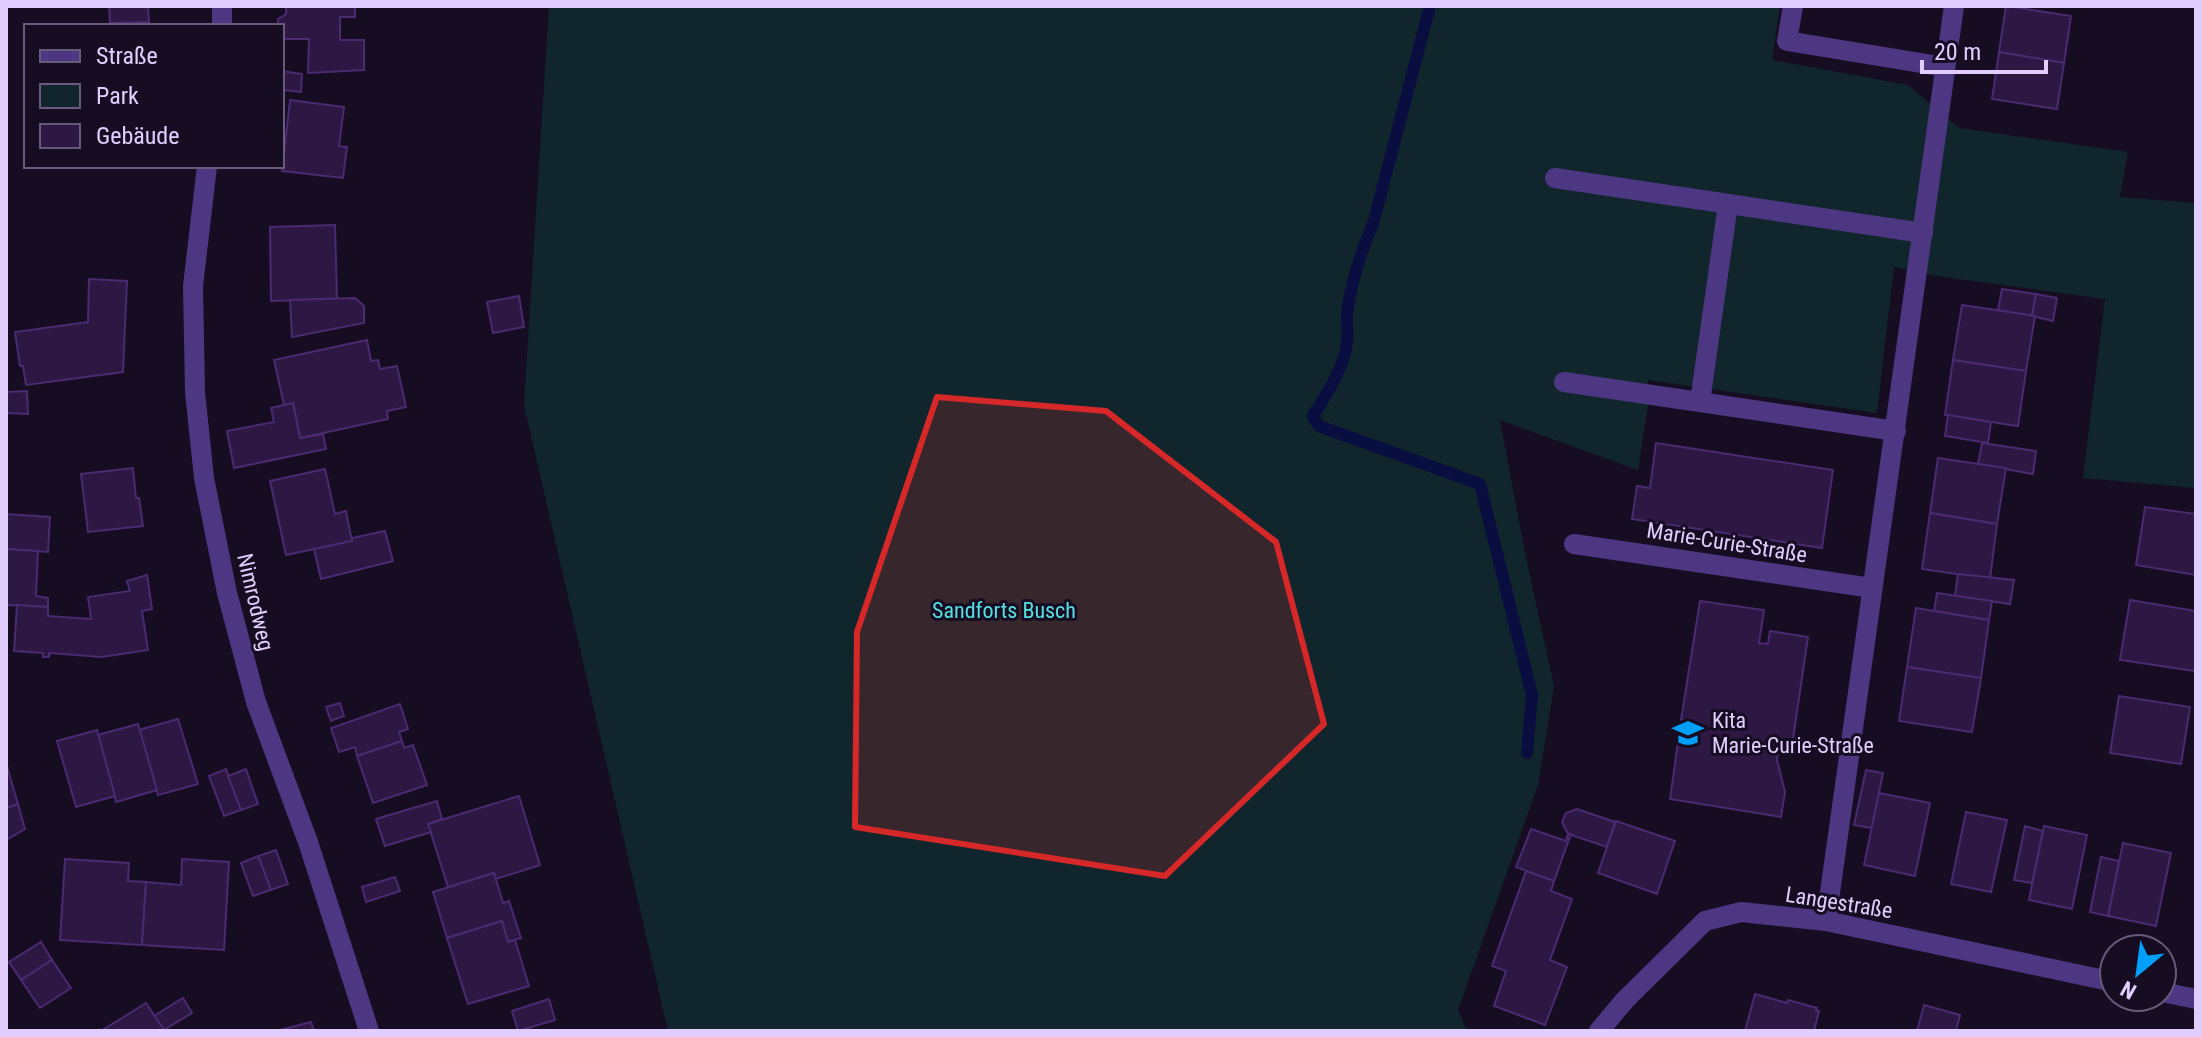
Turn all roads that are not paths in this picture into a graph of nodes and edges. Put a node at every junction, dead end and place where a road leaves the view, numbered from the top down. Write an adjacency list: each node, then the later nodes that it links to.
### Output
1 (1793, 6): 3 (street)
2 (1954, 6): 3 (street)
3 (1945, 67): 7 (street)
4 (207, 168): 15 (street, Nimrodweg)
5 (1555, 178): 6 (street)
6 (1728, 204): 7 (street); 9 (street)
7 (1923, 233): 10 (street)
8 (1564, 382): 9 (street)
9 (1700, 402): 10 (street)
10 (1896, 431): 12 (street)
11 (1574, 544): 12 (street, Marie-Curie-Straße)
12 (1872, 588): 13 (street)
13 (1826, 921): 14 (street, Langestraße); 16 (street, Langestraße)
14 (2098, 979)
15 (369, 1031)
16 (1599, 1031)

